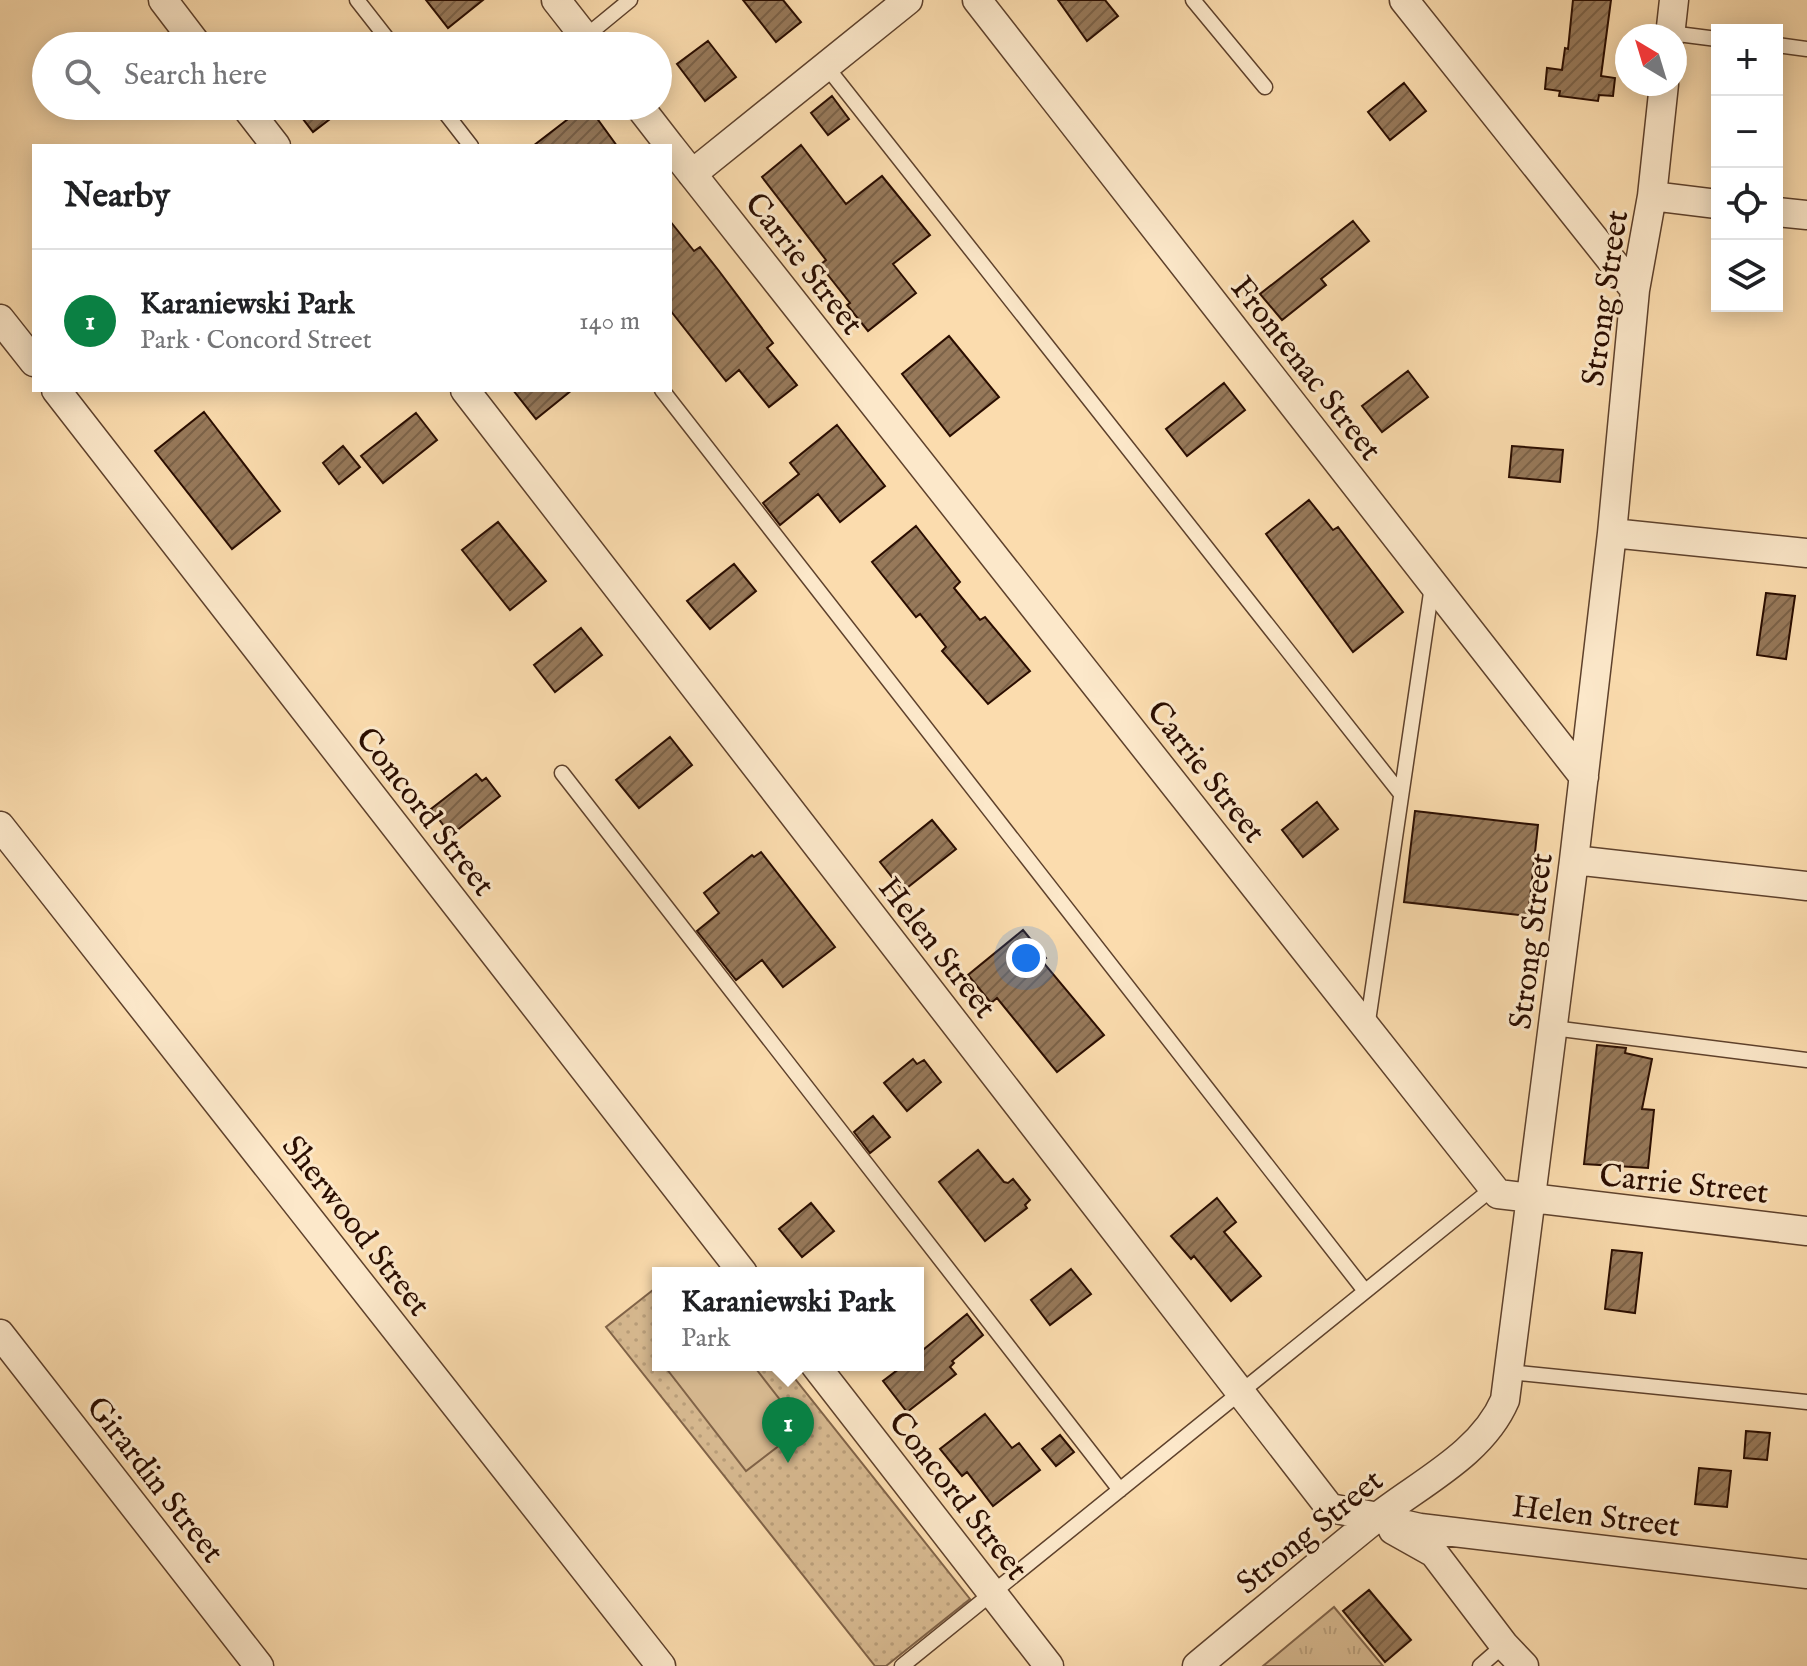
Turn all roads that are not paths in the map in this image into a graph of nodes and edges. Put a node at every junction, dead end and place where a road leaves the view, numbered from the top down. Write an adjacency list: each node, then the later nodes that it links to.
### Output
1 (163, 0): 11 (street)
2 (357, 0): 12 (lane)
3 (556, 0): 13 (street)
4 (630, 0): 14 (lane)
5 (908, 0): 19 (street)
6 (977, 0): 42 (street, Frontenac Street)
7 (1193, 0): 20 (lane)
8 (1404, 0): 34 (street)
9 (1674, 0): 10 (street)
10 (1671, 24)
11 (187, 32)
12 (382, 32)
13 (581, 32)
14 (599, 32)
15 (1687, 36): 16 (lane)
16 (1711, 38)
17 (1783, 46): 18 (lane)
18 (1807, 49)
19 (826, 66): 29 (street); 45 (lane)
20 (1265, 87)
21 (1663, 96): 30 (street, Strong Street)
22 (256, 120): 25 (street)
23 (451, 120): 26 (lane)
24 (650, 120): 27 (street, Carrie Street)
25 (274, 144)
26 (469, 144)
27 (668, 144)
28 (672, 149): 29 (street, Carrie Street)
29 (692, 174): 49 (street, Carrie Street)
30 (1652, 196): 31 (street); 34 (street, Strong Street)
31 (1711, 203)
32 (1783, 213): 33 (street)
33 (1807, 215)
34 (1635, 290): 40 (street, Strong Street)
35 (0, 319): 36 (street)
36 (32, 359)
37 (58, 392): 55 (street, Concord Street)
38 (467, 392): 60 (street, Helen Street)
39 (664, 392): 56 (lane)
40 (1612, 533): 41 (street); 44 (street, Strong Street)
41 (1807, 553)
42 (1432, 583): 44 (street, Frontenac Street); 45 (lane)
43 (562, 773): 62 (lane)
44 (1584, 777): 47 (street, Strong Street)
45 (1401, 794): 49 (lane)
46 (0, 826): 68 (street, Sherwood Street)
47 (1574, 860): 48 (street); 50 (street, Strong Street)
48 (1807, 886)
49 (1367, 1028): 52 (street, Carrie Street)
50 (1553, 1028): 51 (lane); 53 (street, Strong Street)
51 (1807, 1060)
52 (1493, 1188): 53 (street, Carrie Street); 56 (lane)
53 (1530, 1200): 54 (street, Carrie Street); 59 (street, Strong Street)
54 (1807, 1231)
55 (738, 1267)
56 (1365, 1291): 60 (lane)
57 (0, 1334): 67 (street, Girardin Street)
58 (820, 1371): 65 (street, Concord Street)
59 (1509, 1372): 61 (lane); 63 (street, Strong Street)
60 (1240, 1391): 62 (lane); 63 (street, Helen Street)
61 (1807, 1402)
62 (1120, 1490): 65 (lane)
63 (1377, 1518): 64 (street, Helen Street); 66 (street); 71 (street, Strong Street)
64 (1807, 1574)
65 (993, 1594): 69 (lane); 70 (street, Concord Street)
66 (1504, 1645): 72 (lane); 73 (street)
67 (259, 1666)
68 (661, 1666)
69 (902, 1666)
70 (1049, 1666)
71 (1197, 1666)
72 (1480, 1666)
73 (1524, 1666)

